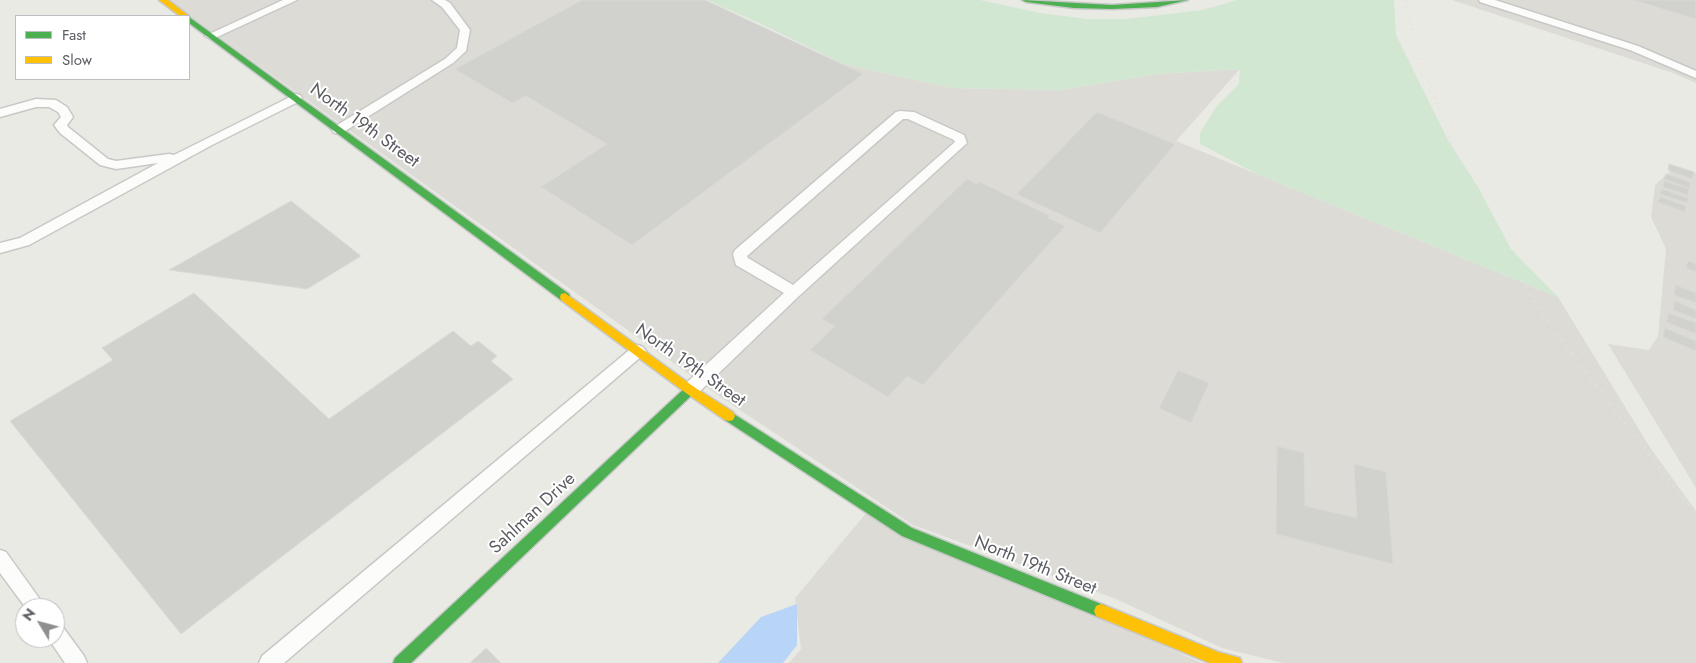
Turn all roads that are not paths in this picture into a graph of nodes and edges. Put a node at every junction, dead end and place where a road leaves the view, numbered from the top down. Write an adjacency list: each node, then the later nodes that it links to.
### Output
1 (163, 0): 7 (main road)
2 (292, 0): 9 (lane)
3 (437, 0): 13 (lane)
4 (1026, 0): 5 (main road)
5 (1184, 0)
6 (1484, 0): 10 (lane)
7 (184, 15)
8 (190, 20): 9 (main road, North 19th Street)
9 (211, 36): 11 (main road, North 19th Street)
10 (1696, 75)
11 (296, 98): 13 (main road, North 19th Street); 14 (lane)
12 (0, 113): 14 (lane)
13 (338, 130): 17 (main road, North 19th Street)
14 (181, 157): 15 (lane)
15 (0, 248)
16 (794, 292): 16 (lane); 18 (lane)
17 (638, 351): 18 (main road, North 19th Street); 23 (lane)
18 (690, 390): 24 (main road, Sahlman Drive); 25 (main road, North 19th Street)
19 (0, 558): 20 (lane)
20 (30, 598)
21 (65, 647): 22 (lane)
22 (77, 663)
23 (269, 663)
24 (400, 663)
25 (1235, 663)

